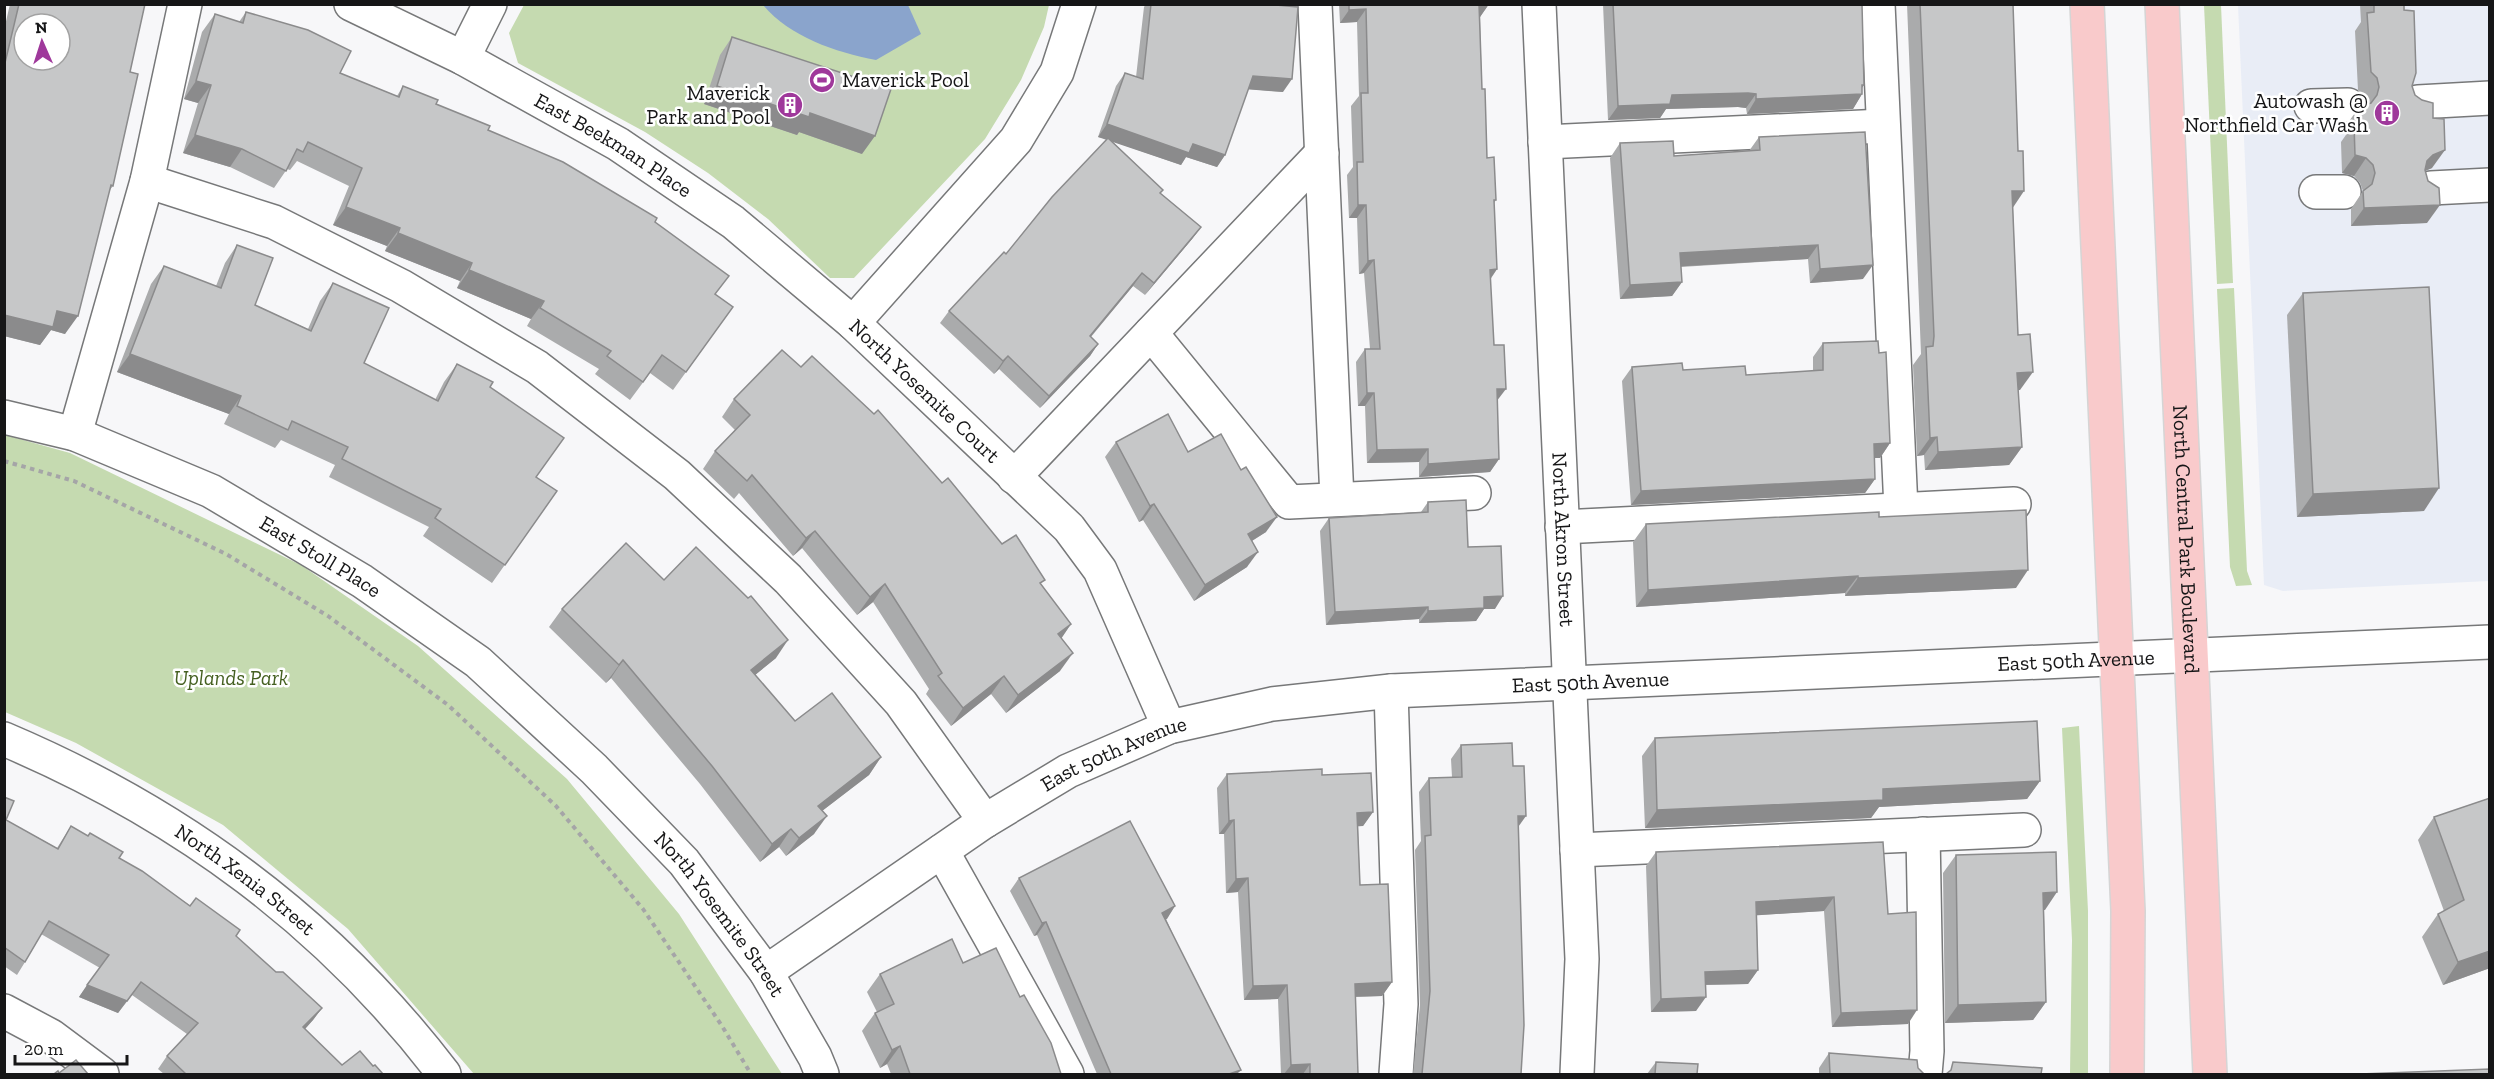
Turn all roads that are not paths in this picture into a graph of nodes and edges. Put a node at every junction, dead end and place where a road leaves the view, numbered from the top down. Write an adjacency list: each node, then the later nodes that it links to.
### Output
1 (186, 4): 18 (street)
2 (351, 4): 10 (street, East Beekman Place)
3 (490, 4): 10 (street)
4 (1079, 4): 21 (street, North Yosemite Court)
5 (1315, 4): 17 (street)
6 (1539, 4): 16 (street, North Akron Street)
7 (1878, 4): 15 (street)
8 (2087, 4): 33 (main road)
9 (2162, 4): 32 (main road, North Central Park Boulevard)
10 (463, 58): 21 (street, East Beekman Place)
11 (2490, 98): 12 (street)
12 (2418, 102)
13 (2348, 105): 14 (street)
14 (2312, 106)
15 (1883, 126): 16 (street); 29 (street)
16 (1545, 142): 30 (street, North Akron Street)
17 (1322, 153): 22 (street); 27 (street)
18 (147, 181): 24 (street); 39 (street)
19 (2490, 185): 20 (street)
20 (2431, 188)
21 (853, 323): 25 (street, North Yosemite Court)
22 (1151, 333): 25 (street); 27 (street)
23 (4, 417): 24 (street, East Stoll Place)
24 (75, 434): 38 (street, East Stoll Place)
25 (1014, 477): 36 (street, North Yosemite Court)
26 (1474, 493): 27 (street)
27 (1337, 499)
28 (2014, 504): 29 (street)
29 (1901, 509): 30 (street)
30 (1562, 527): 34 (street, North Akron Street)
31 (2490, 642): 32 (street, East 50th Avenue)
32 (2191, 654): 33 (street, East 50th Avenue); 54 (main road, North Central Park Boulevard)
33 (2116, 657): 34 (street, East 50th Avenue); 53 (main road)
34 (1570, 684): 35 (street, East 50th Avenue); 42 (street, North Akron Street)
35 (1391, 691): 36 (street, East 50th Avenue); 50 (street)
36 (1169, 727): 39 (street, East 50th Avenue)
37 (4, 739): 47 (street, North Xenia Street)
38 (594, 769): 44 (street, North Yosemite Street)
39 (985, 821): 43 (street, East 50th Avenue)
40 (2024, 830): 41 (street)
41 (1923, 834): 42 (street); 52 (street)
42 (1577, 850): 51 (street, North Akron Street)
43 (942, 851): 44 (street, East 50th Avenue); 49 (street)
44 (766, 972): 48 (street, North Yosemite Street)
45 (4, 1011): 46 (street)
46 (102, 1074)
47 (444, 1074)
48 (822, 1074)
49 (1067, 1074)
50 (1396, 1074)
51 (1577, 1074)
52 (1925, 1074)
53 (2127, 1074)
54 (2210, 1074)

